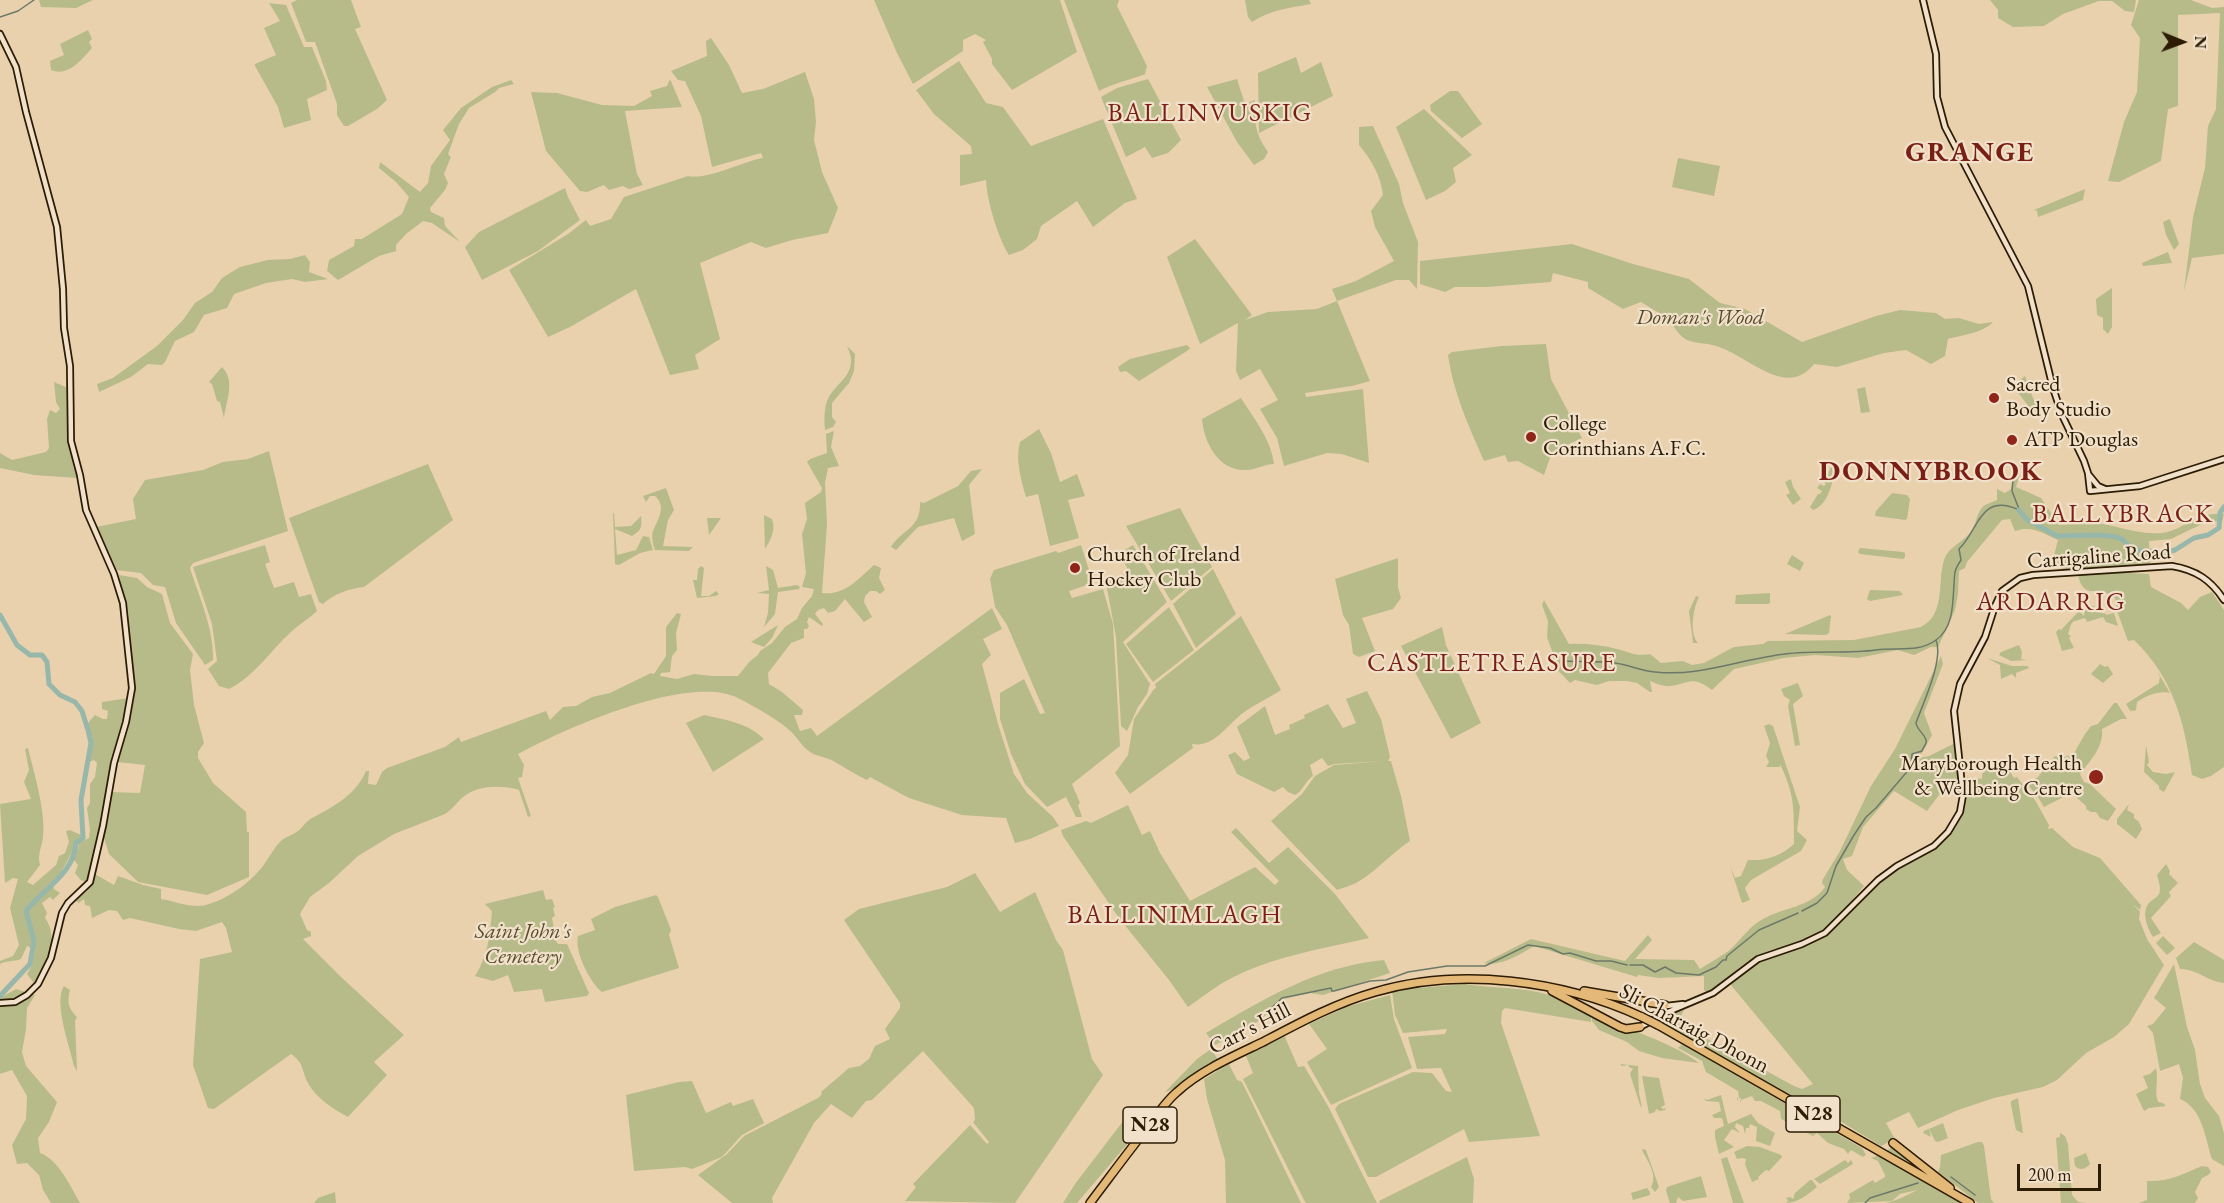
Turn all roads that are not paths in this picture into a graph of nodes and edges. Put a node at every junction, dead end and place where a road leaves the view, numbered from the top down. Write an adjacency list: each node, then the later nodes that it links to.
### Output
1 (1923, 0): 4 (main road)
2 (0, 34): 8 (main road)
3 (2224, 459): 5 (main road)
4 (2088, 473): 5 (main road); 5 (main road)
5 (2109, 489)
6 (2224, 600): 9 (main road, Carrigaline Road)
7 (1481, 980): 9 (highway, N28); 10 (highway, N28); 14 (highway, Sli Charraig Dhonn / N28, bridge); 15 (highway, Carr's Hill / N28)
8 (0, 1003)
9 (1667, 1009): 10 (main road, Carrigaline Road)
10 (1640, 1027)
11 (1904, 1138): 13 (highway)
12 (1893, 1143): 13 (highway, N28)
13 (1903, 1151): 14 (highway, N28)
14 (1969, 1202)
15 (1090, 1203)

